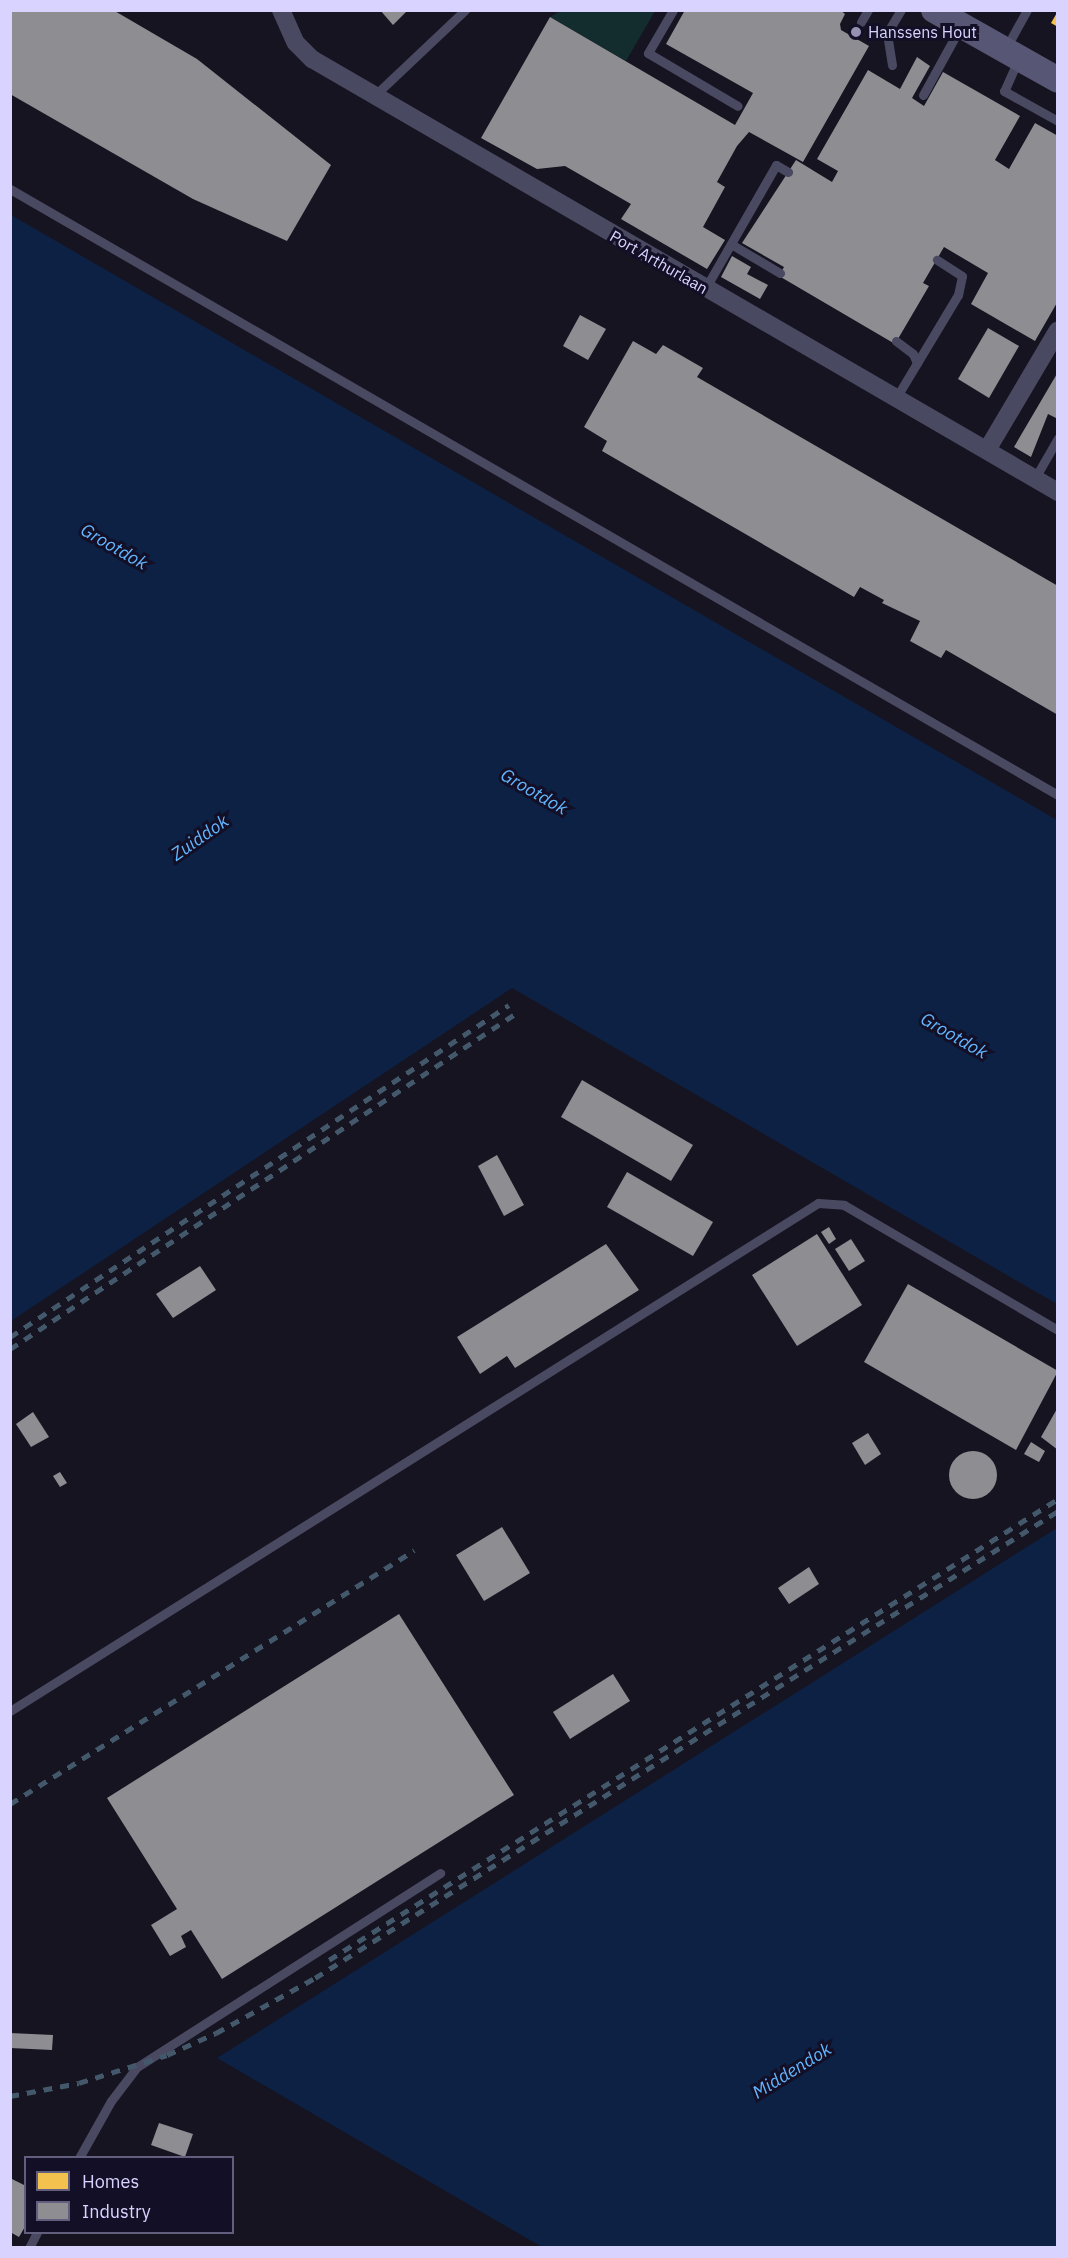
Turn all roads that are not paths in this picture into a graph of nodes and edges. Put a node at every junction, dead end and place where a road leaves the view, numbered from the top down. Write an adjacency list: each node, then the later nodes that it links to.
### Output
1 (281, 10): 14 (street, Port Arthurlaan)
2 (465, 10): 14 (lane)
3 (673, 10): 15 (lane)
4 (868, 10): 8 (lane)
5 (901, 10): 11 (lane)
6 (934, 10): 9 (main road)
7 (1027, 10): 10 (lane)
8 (861, 22)
9 (961, 26): 10 (main road); 13 (lane)
10 (1012, 54): 12 (main road); 16 (lane)
11 (891, 65)
12 (1058, 80)
13 (923, 95)
14 (374, 97): 22 (street, Port Arthurlaan)
15 (738, 106)
16 (1058, 121)
17 (788, 172): 19 (lane)
18 (10, 189): 31 (lane)
19 (731, 244): 21 (lane); 22 (lane)
20 (937, 260): 25 (lane)
21 (780, 273)
22 (705, 289): 26 (street, Port Arthurlaan)
23 (1058, 330): 28 (street)
24 (896, 341): 25 (lane)
25 (917, 363): 26 (lane)
26 (896, 398): 28 (street, Port Arthurlaan)
27 (1058, 438): 29 (lane)
28 (987, 450): 29 (street, Port Arthurlaan)
29 (1035, 478): 30 (street, Port Arthurlaan)
30 (1058, 492)
31 (1058, 795)
32 (1058, 1330): 33 (lane)
33 (10, 1711)
34 (440, 1873): 35 (lane)
35 (80, 2156)

